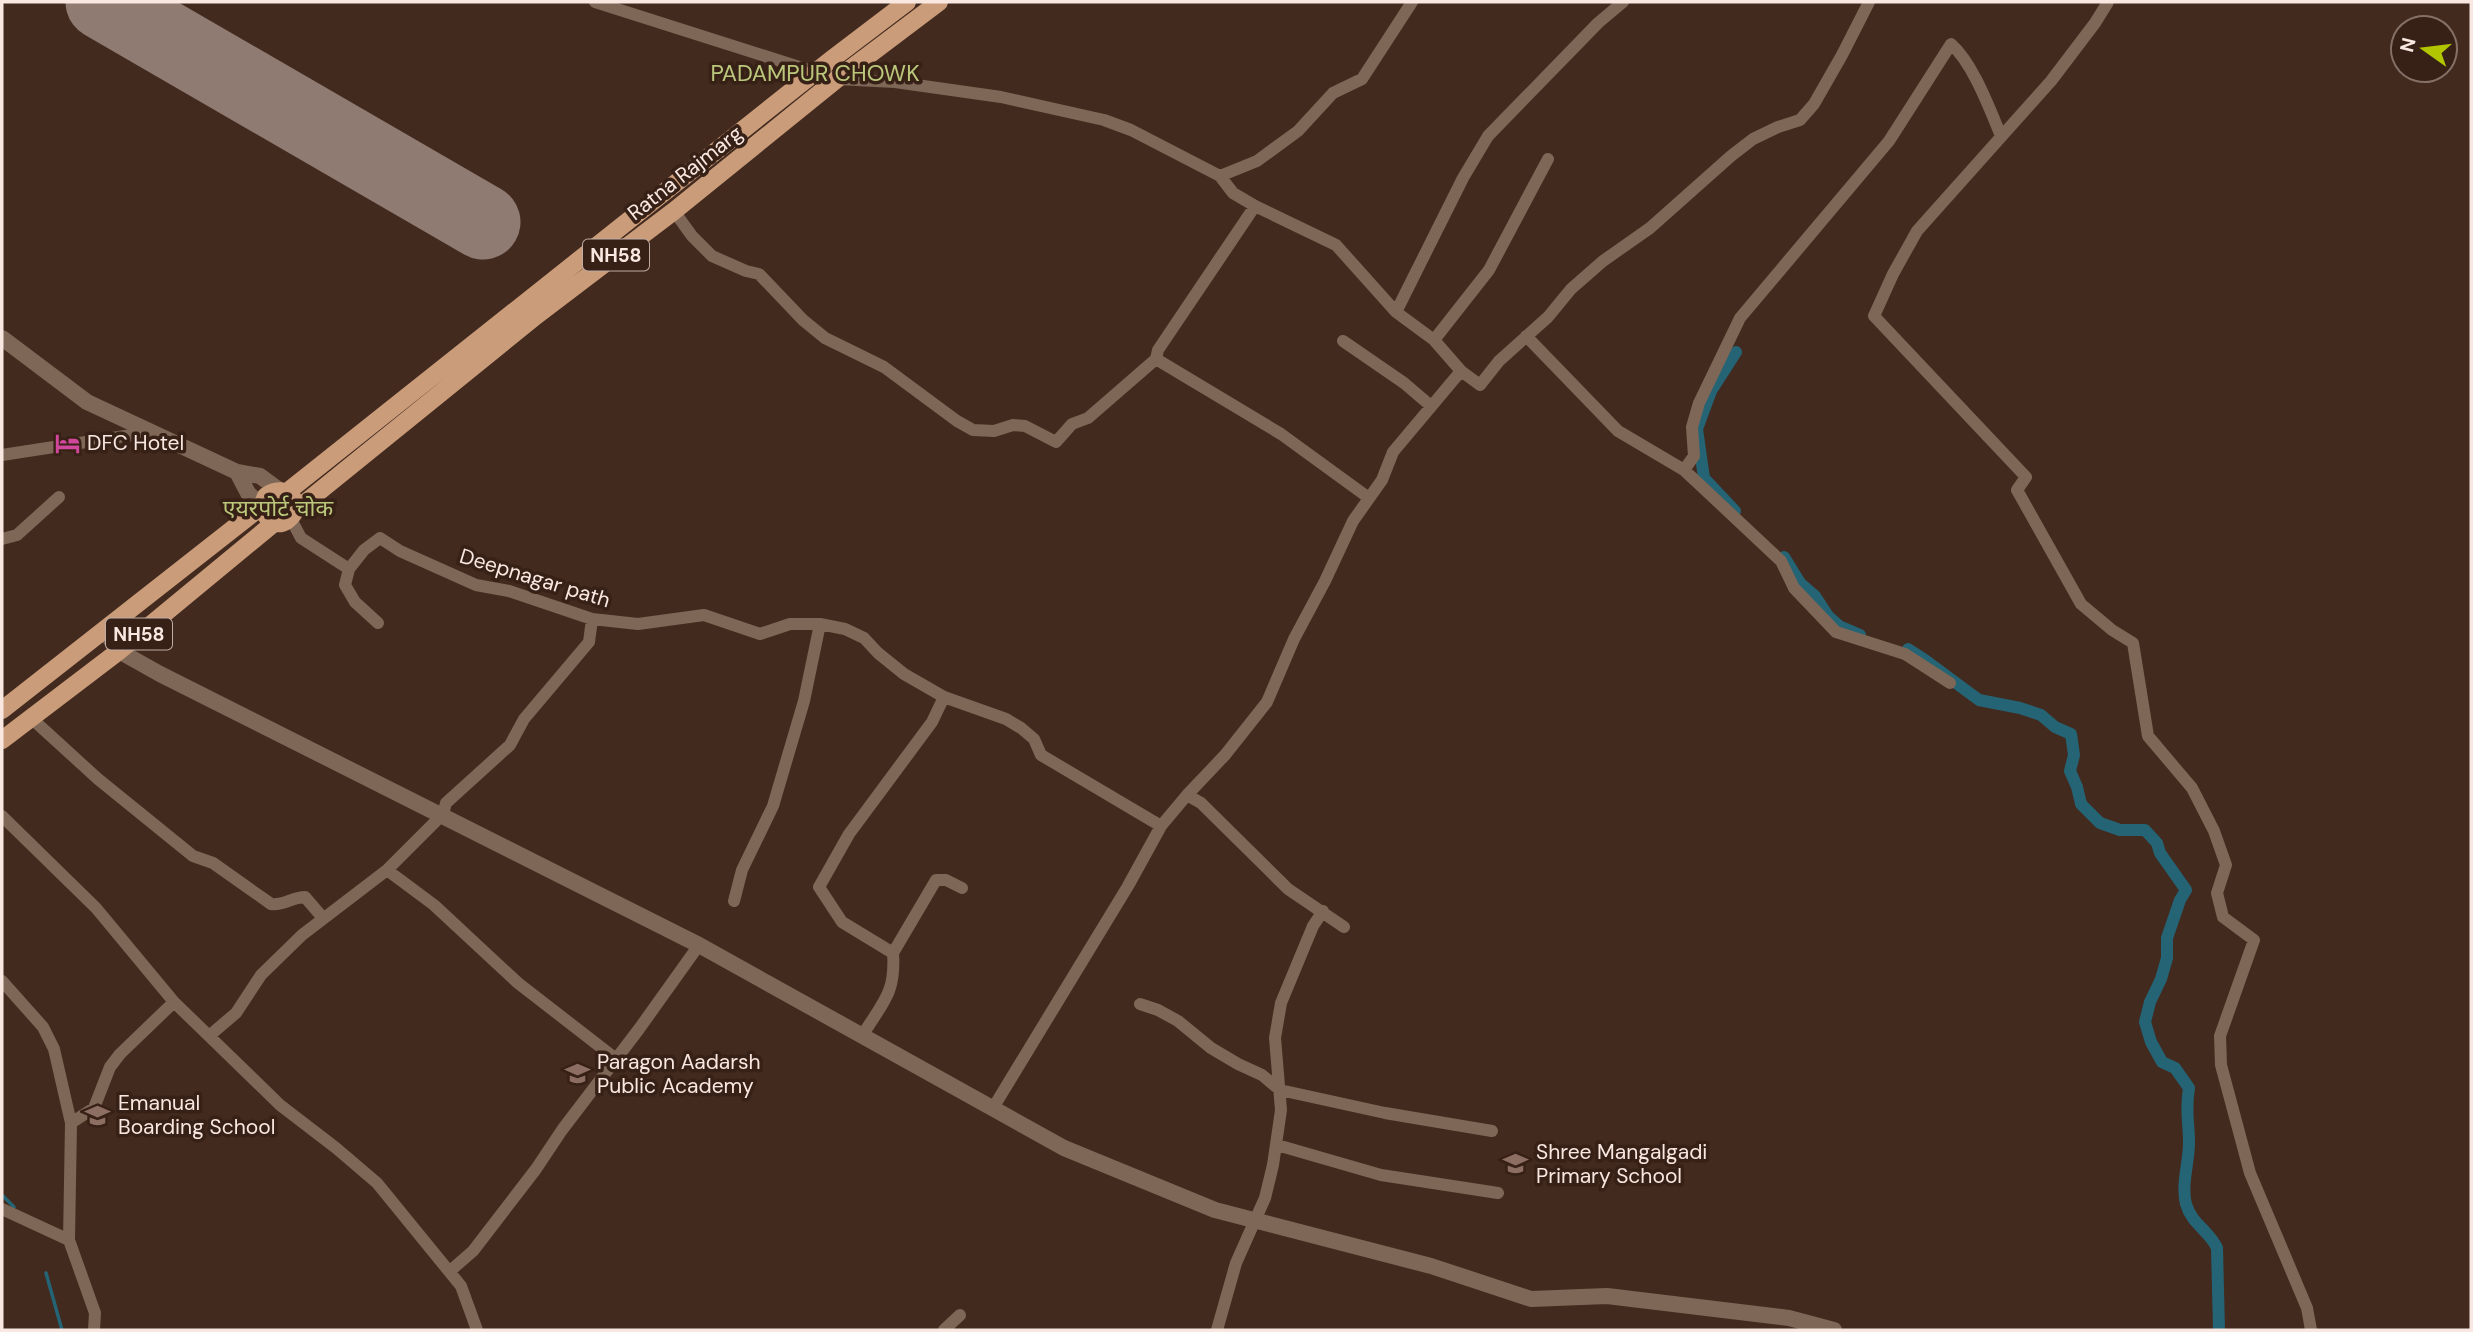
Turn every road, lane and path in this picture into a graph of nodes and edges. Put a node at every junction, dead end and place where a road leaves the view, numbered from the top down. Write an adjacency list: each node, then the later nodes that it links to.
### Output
1 (595, 2): 8 (street)
2 (907, 2): 9 (main road, Ratna Rajmarg / NH58)
3 (939, 2): 10 (main road, Ratna Rajmarg / NH58)
4 (1412, 2): 13 (street)
5 (1623, 2): 16 (street)
6 (1869, 2): 17 (street)
7 (2108, 2): 11 (street)
8 (618, 5): 9 (street)
9 (815, 73): 10 (street); 28 (main road, Ratna Rajmarg / NH58)
10 (837, 79): 13 (street); 15 (main road, Ratna Rajmarg / NH58)
11 (2001, 136): 26 (street); 79 (street)
12 (1548, 159): 19 (street)
13 (1220, 176): 14 (street)
14 (1255, 206): 16 (street); 21 (street)
15 (674, 211): 21 (street); 32 (main road, Ratna Rajmarg / NH58)
16 (1396, 312): 19 (street)
17 (1526, 336): 22 (street); 26 (street)
18 (2, 338): 24 (street)
19 (1434, 340): 22 (street)
20 (1343, 341): 23 (street)
21 (1156, 359): 30 (street)
22 (1461, 371): 23 (street)
23 (1431, 407): 30 (street)
24 (151, 432): 25 (street); 27 (street)
25 (2, 455)
26 (1684, 470): 40 (street)
27 (237, 472): 28 (street); 31 (street)
28 (283, 491): 31 (main road, Ratna Rajmarg / NH58); 32 (main road)
29 (59, 497): 33 (street)
30 (1369, 498): 45 (street)
31 (262, 506): 32 (main road); 38 (main road, Ratna Rajmarg / NH58)
32 (287, 517): 34 (street); 39 (main road, Ratna Rajmarg / NH58)
33 (2, 539)
34 (349, 569): 35 (street, Deepnagar path); 36 (street)
35 (592, 619): 37 (street, Deepnagar path); 46 (street)
36 (378, 623)
37 (820, 624): 41 (street, Deepnagar path); 51 (street)
38 (104, 631): 39 (street); 42 (main road, Ratna Rajmarg / NH58)
39 (119, 651): 43 (main road, Ratna Rajmarg / NH58); 46 (street)
40 (1950, 682)
41 (944, 697): 48 (street, Deepnagar path); 56 (street)
42 (2, 710)
43 (30, 717): 44 (main road, Ratna Rajmarg / NH58); 53 (street)
44 (2, 740)
45 (1187, 795): 48 (street); 52 (street)
46 (443, 814): 49 (street); 55 (street)
47 (2, 816): 58 (street)
48 (1161, 826): 64 (street)
49 (387, 870): 53 (street); 62 (street)
50 (962, 888): 56 (street)
51 (734, 901)
52 (1323, 911): 54 (street); 63 (street)
53 (323, 918): 60 (street)
54 (1344, 927)
55 (699, 945): 61 (street); 62 (street)
56 (892, 953): 61 (street)
57 (2, 981): 65 (street)
58 (174, 1002): 60 (street); 65 (street)
59 (1140, 1004): 63 (street)
60 (209, 1035): 72 (street)
61 (862, 1036): 64 (street)
62 (616, 1059): 72 (street)
63 (1280, 1090): 66 (street); 67 (street)
64 (993, 1108): 70 (street)
65 (71, 1123): 71 (street)
66 (1492, 1131)
67 (1277, 1145): 68 (street); 70 (street)
68 (1498, 1193)
69 (2, 1209): 71 (street)
70 (1256, 1221): 77 (street); 78 (street)
71 (69, 1240): 74 (street)
72 (450, 1271): 75 (street)
73 (960, 1315): 76 (street)
74 (94, 1330)
75 (477, 1330)
76 (944, 1330)
77 (1217, 1330)
78 (1834, 1330)
79 (2311, 1330)

